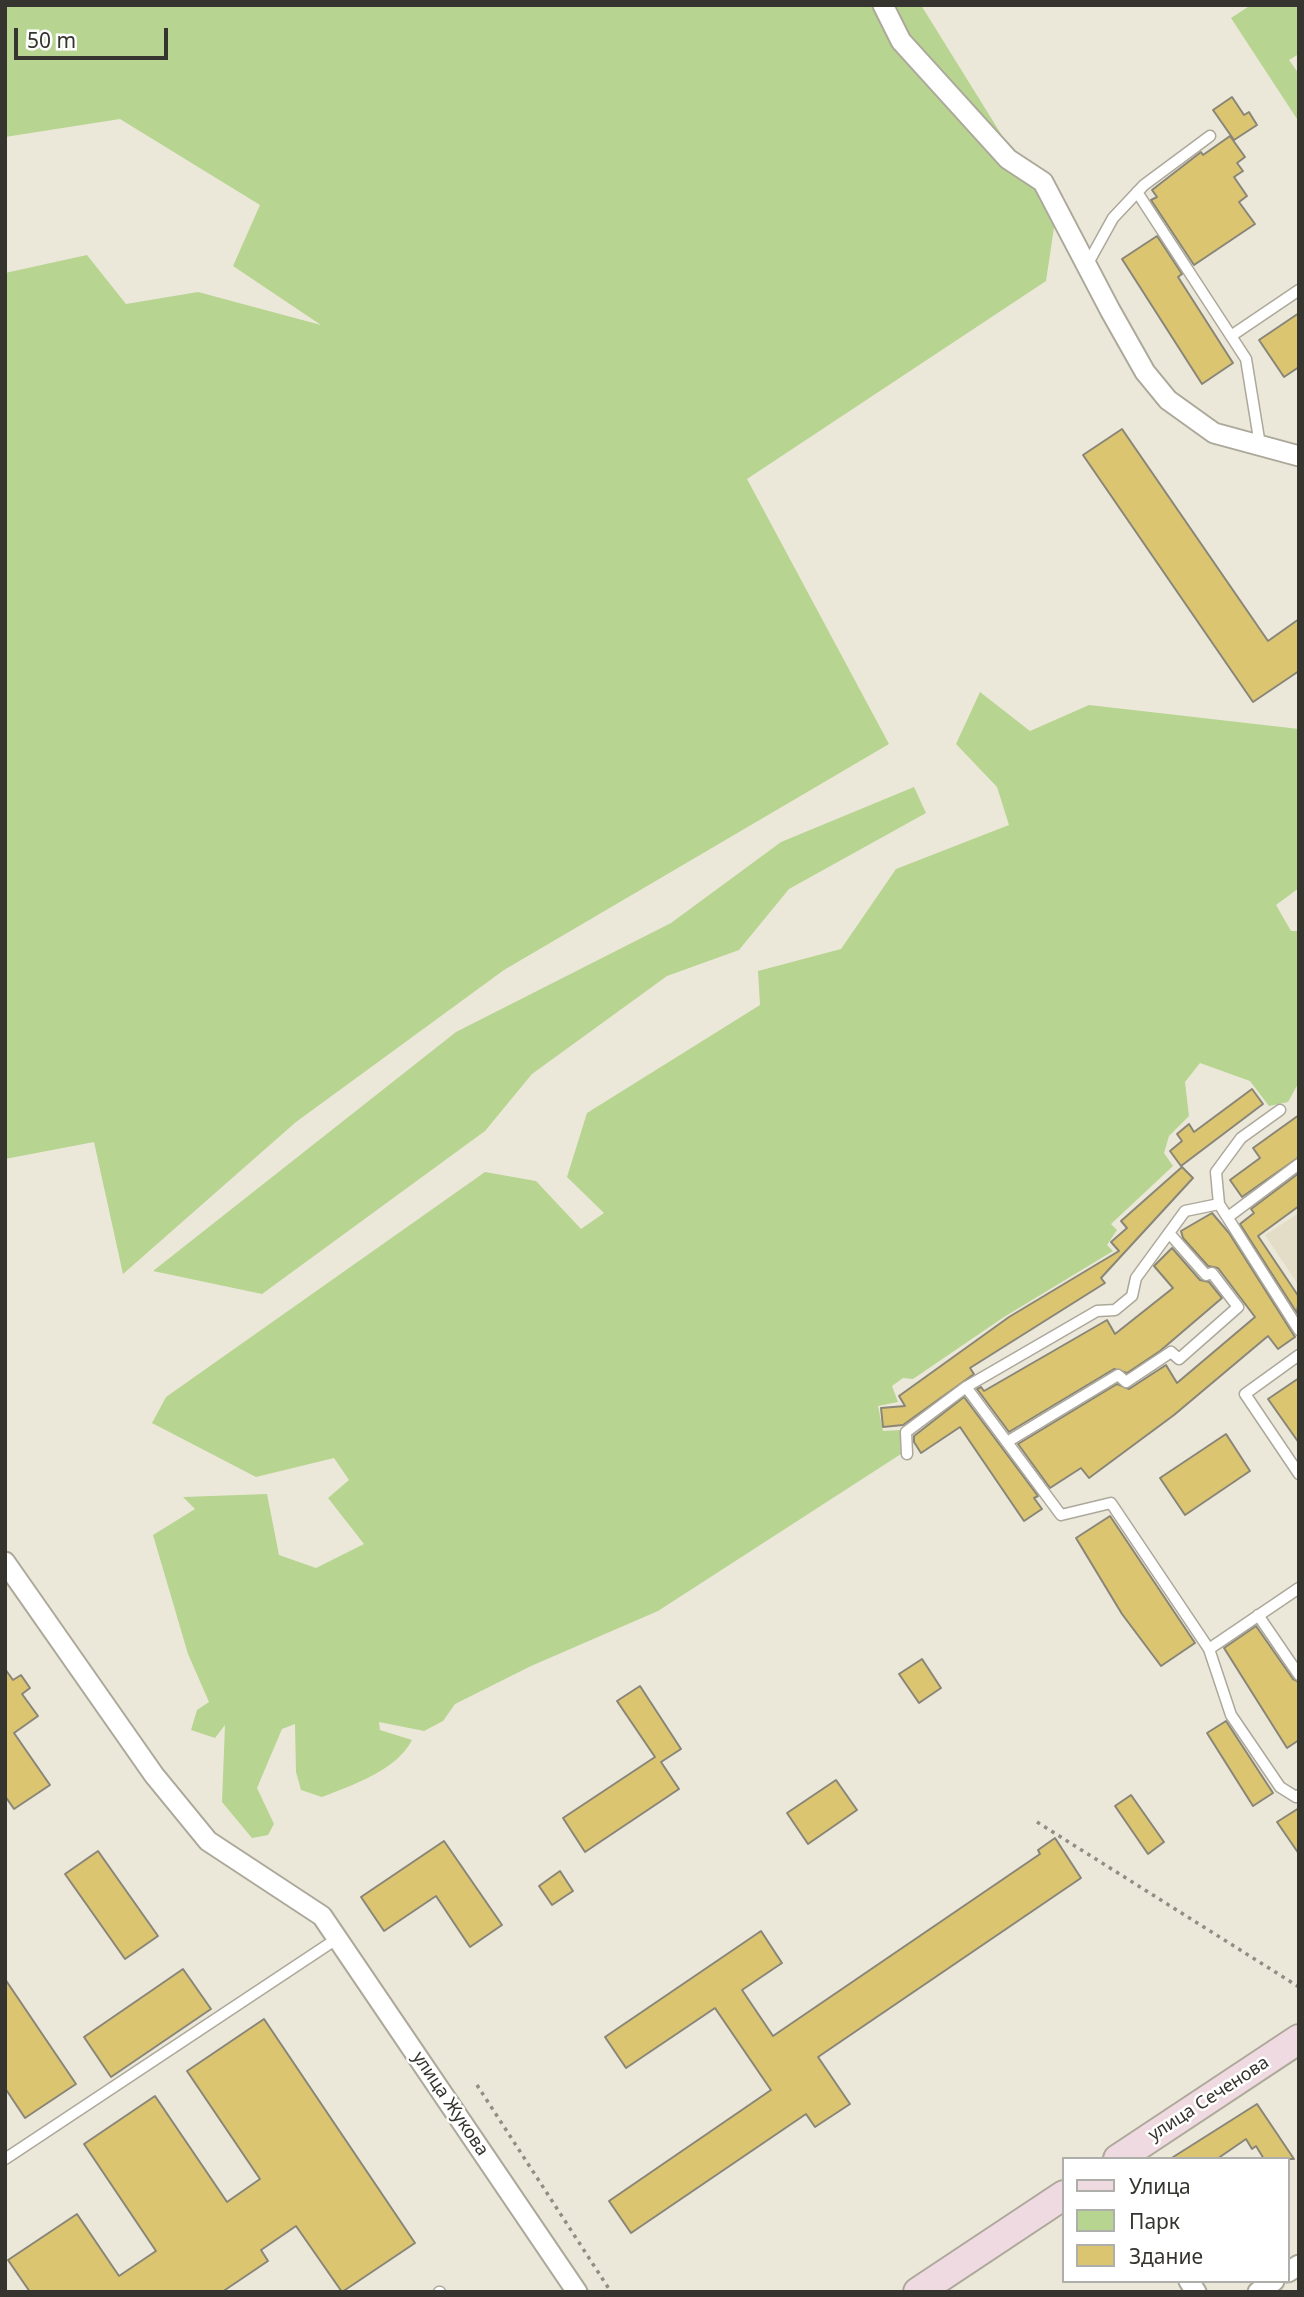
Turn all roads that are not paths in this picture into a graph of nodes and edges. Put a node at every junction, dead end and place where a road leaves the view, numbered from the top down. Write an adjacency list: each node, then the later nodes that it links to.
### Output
1 (883, 5): 4 (street)
2 (1210, 136): 3 (lane)
3 (1137, 192): 4 (lane); 6 (lane)
4 (1087, 266): 7 (street)
5 (1299, 290): 6 (lane)
6 (1231, 336): 7 (lane)
7 (1260, 446): 8 (street)
8 (1299, 456)
9 (1280, 1110): 11 (lane)
10 (1299, 1164): 12 (lane)
11 (1219, 1204): 12 (lane); 13 (lane)
12 (1228, 1217): 14 (lane)
13 (1169, 1233): 16 (lane); 17 (lane)
14 (1299, 1330)
15 (1299, 1355): 19 (lane)
16 (967, 1387): 17 (lane); 18 (lane)
17 (1007, 1442): 23 (lane)
18 (907, 1454)
19 (1299, 1474)
20 (5, 1562): 26 (street, улица Жукова)
21 (1297, 1592): 22 (lane)
22 (1258, 1615): 23 (lane); 24 (lane)
23 (1209, 1649): 25 (lane)
24 (1299, 1675)
25 (1299, 1795)
26 (338, 1938): 29 (lane); 31 (street, улица Жукова)
27 (1299, 2039): 28 (main road, улица Сеченова)
28 (1121, 2157)
29 (5, 2159)
30 (1062, 2196): 32 (main road)
31 (578, 2292)
32 (918, 2292)

